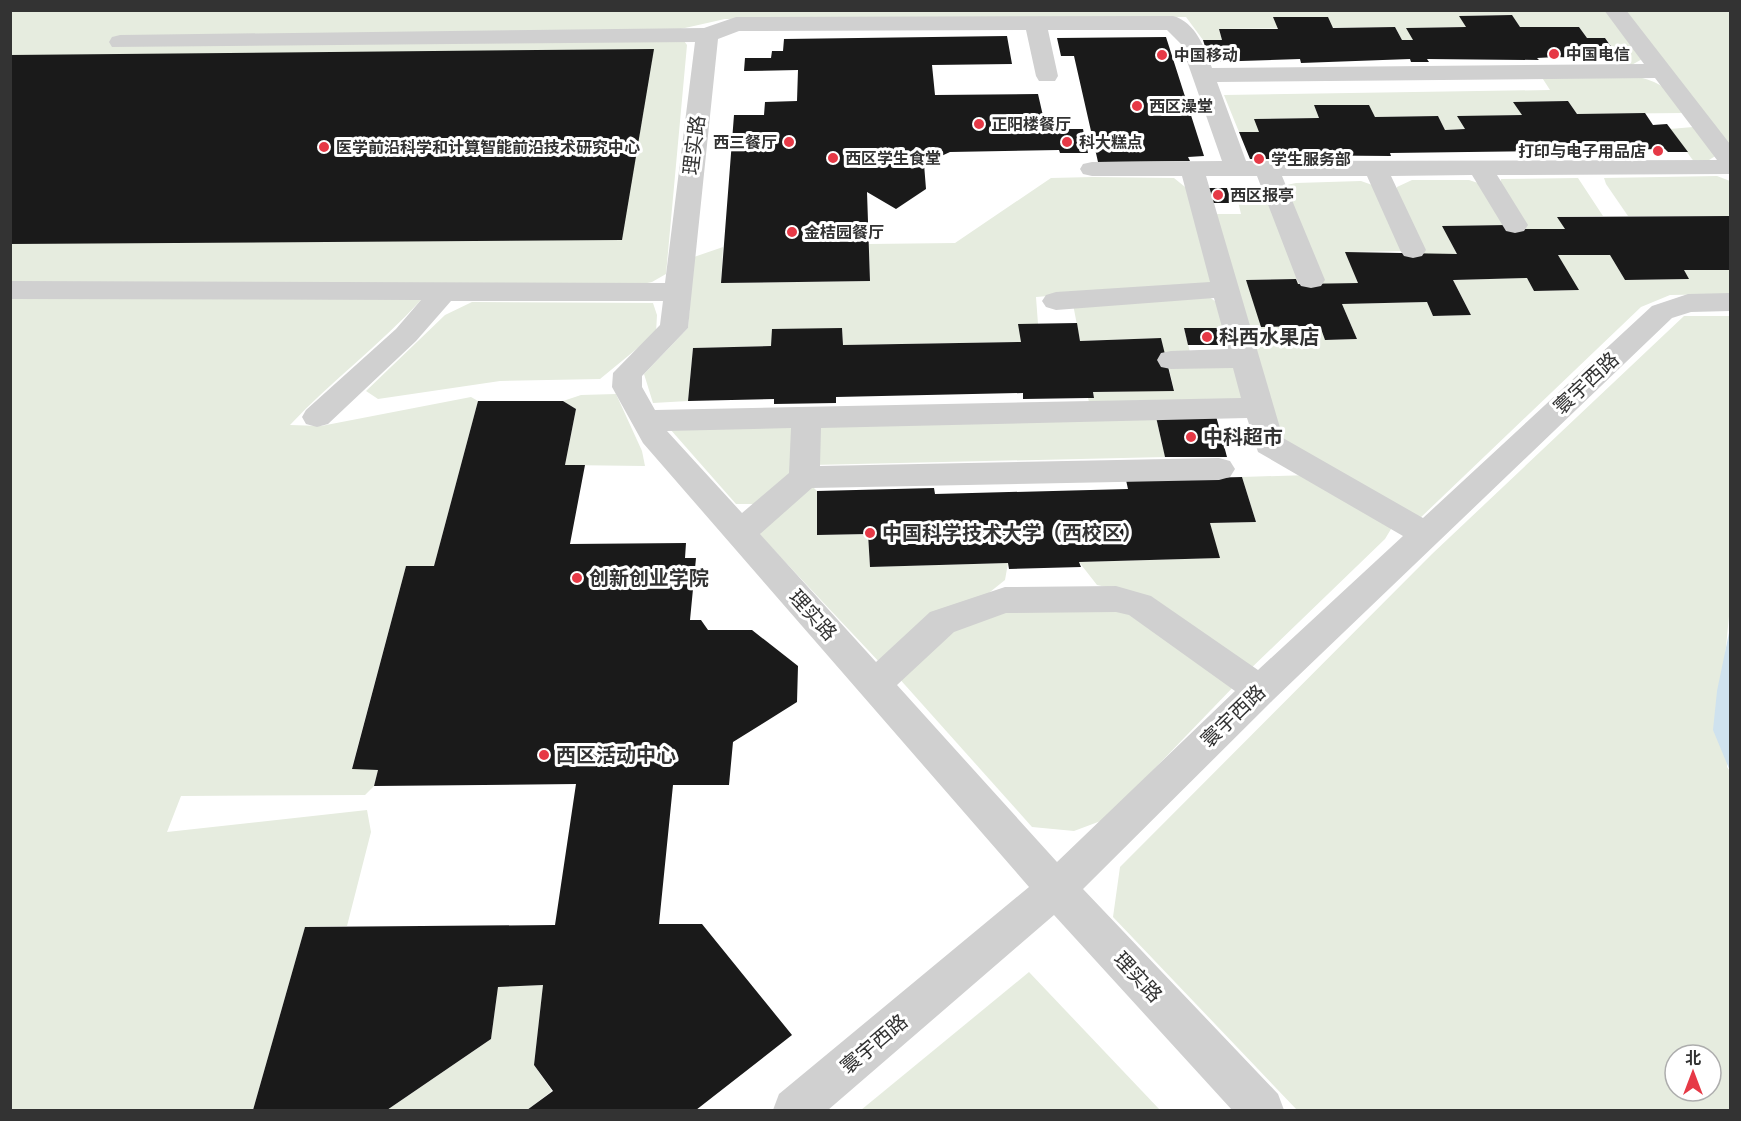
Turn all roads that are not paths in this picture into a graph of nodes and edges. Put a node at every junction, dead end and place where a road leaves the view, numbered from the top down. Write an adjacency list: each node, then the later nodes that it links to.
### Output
1 (1614, 10): 5 (street)
2 (1036, 23): 3 (street); 6 (street); 7 (street)
3 (707, 35): 4 (street); 24 (street, 理实路)
4 (120, 42)
5 (1659, 71): 6 (street); 8 (street)
6 (1203, 75): 15 (street)
7 (1047, 76)
8 (1731, 160)
9 (1731, 167): 12 (street)
10 (1376, 168): 11 (street); 16 (street); 19 (street)
11 (1480, 168): 12 (street); 18 (street)
12 (1583, 168): 17 (street)
13 (1092, 169): 14 (street)
14 (1192, 169): 15 (street); 21 (street)
15 (1237, 169): 16 (street)
16 (1267, 169): 20 (street)
17 (1598, 190)
18 (1515, 225)
19 (1413, 250)
20 (1311, 280)
21 (1225, 289): 25 (street); 27 (street)
22 (10, 290): 23 (street)
23 (443, 292): 24 (street); 30 (street)
24 (677, 292): 32 (street, 理实路)
25 (1056, 301)
26 (1731, 302): 36 (street, 寰宇西路)
27 (1245, 358): 28 (street); 29 (street)
28 (1171, 360)
29 (1258, 408): 31 (street); 36 (street)
30 (317, 417)
31 (806, 417): 32 (street); 34 (street)
32 (645, 421): 35 (street, 理实路)
33 (1219, 468): 34 (street)
34 (804, 477): 35 (street)
35 (740, 533): 37 (street, 理实路)
36 (1425, 534): 38 (street, 寰宇西路)
37 (875, 684): 38 (street); 39 (street, 理实路)
38 (1260, 690): 39 (street, 寰宇西路)
39 (1056, 889): 40 (street, 寰宇西路); 41 (street, 理实路)
40 (795, 1110)
41 (1262, 1110)

